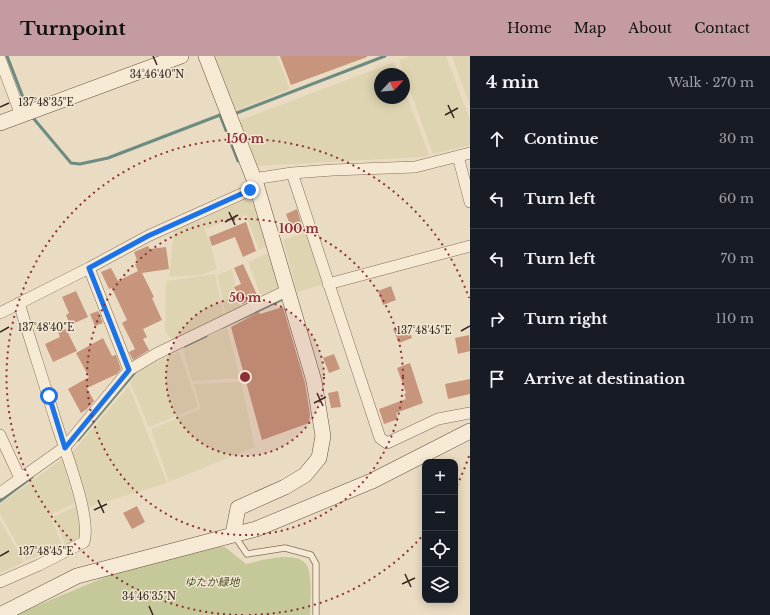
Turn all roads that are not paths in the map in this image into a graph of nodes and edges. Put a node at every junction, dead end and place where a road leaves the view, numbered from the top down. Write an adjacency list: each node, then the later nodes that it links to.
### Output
1 (181, 56): 4 (street)
2 (206, 56): 9 (street)
3 (0, 59): 4 (street)
4 (21, 115): 5 (street)
5 (0, 123)
6 (470, 153): 7 (street)
7 (458, 156): 8 (street); 10 (street)
8 (292, 173): 9 (street); 13 (street)
9 (255, 183): 12 (street); 14 (street)
10 (470, 202)
11 (470, 246): 13 (street)
12 (89, 268): 15 (street); 17 (street)
13 (328, 284): 18 (street)
14 (284, 292): 17 (street); 24 (street)
15 (19, 303): 16 (street); 21 (street)
16 (0, 313)
17 (129, 370): 21 (street)
18 (470, 413)
19 (470, 431): 24 (street)
20 (0, 434): 22 (street)
21 (65, 451): 22 (street); 25 (street)
22 (20, 478): 23 (street)
23 (0, 493)
24 (233, 534): 26 (street); 27 (lane)
25 (0, 582)
26 (0, 615)
27 (316, 615)

